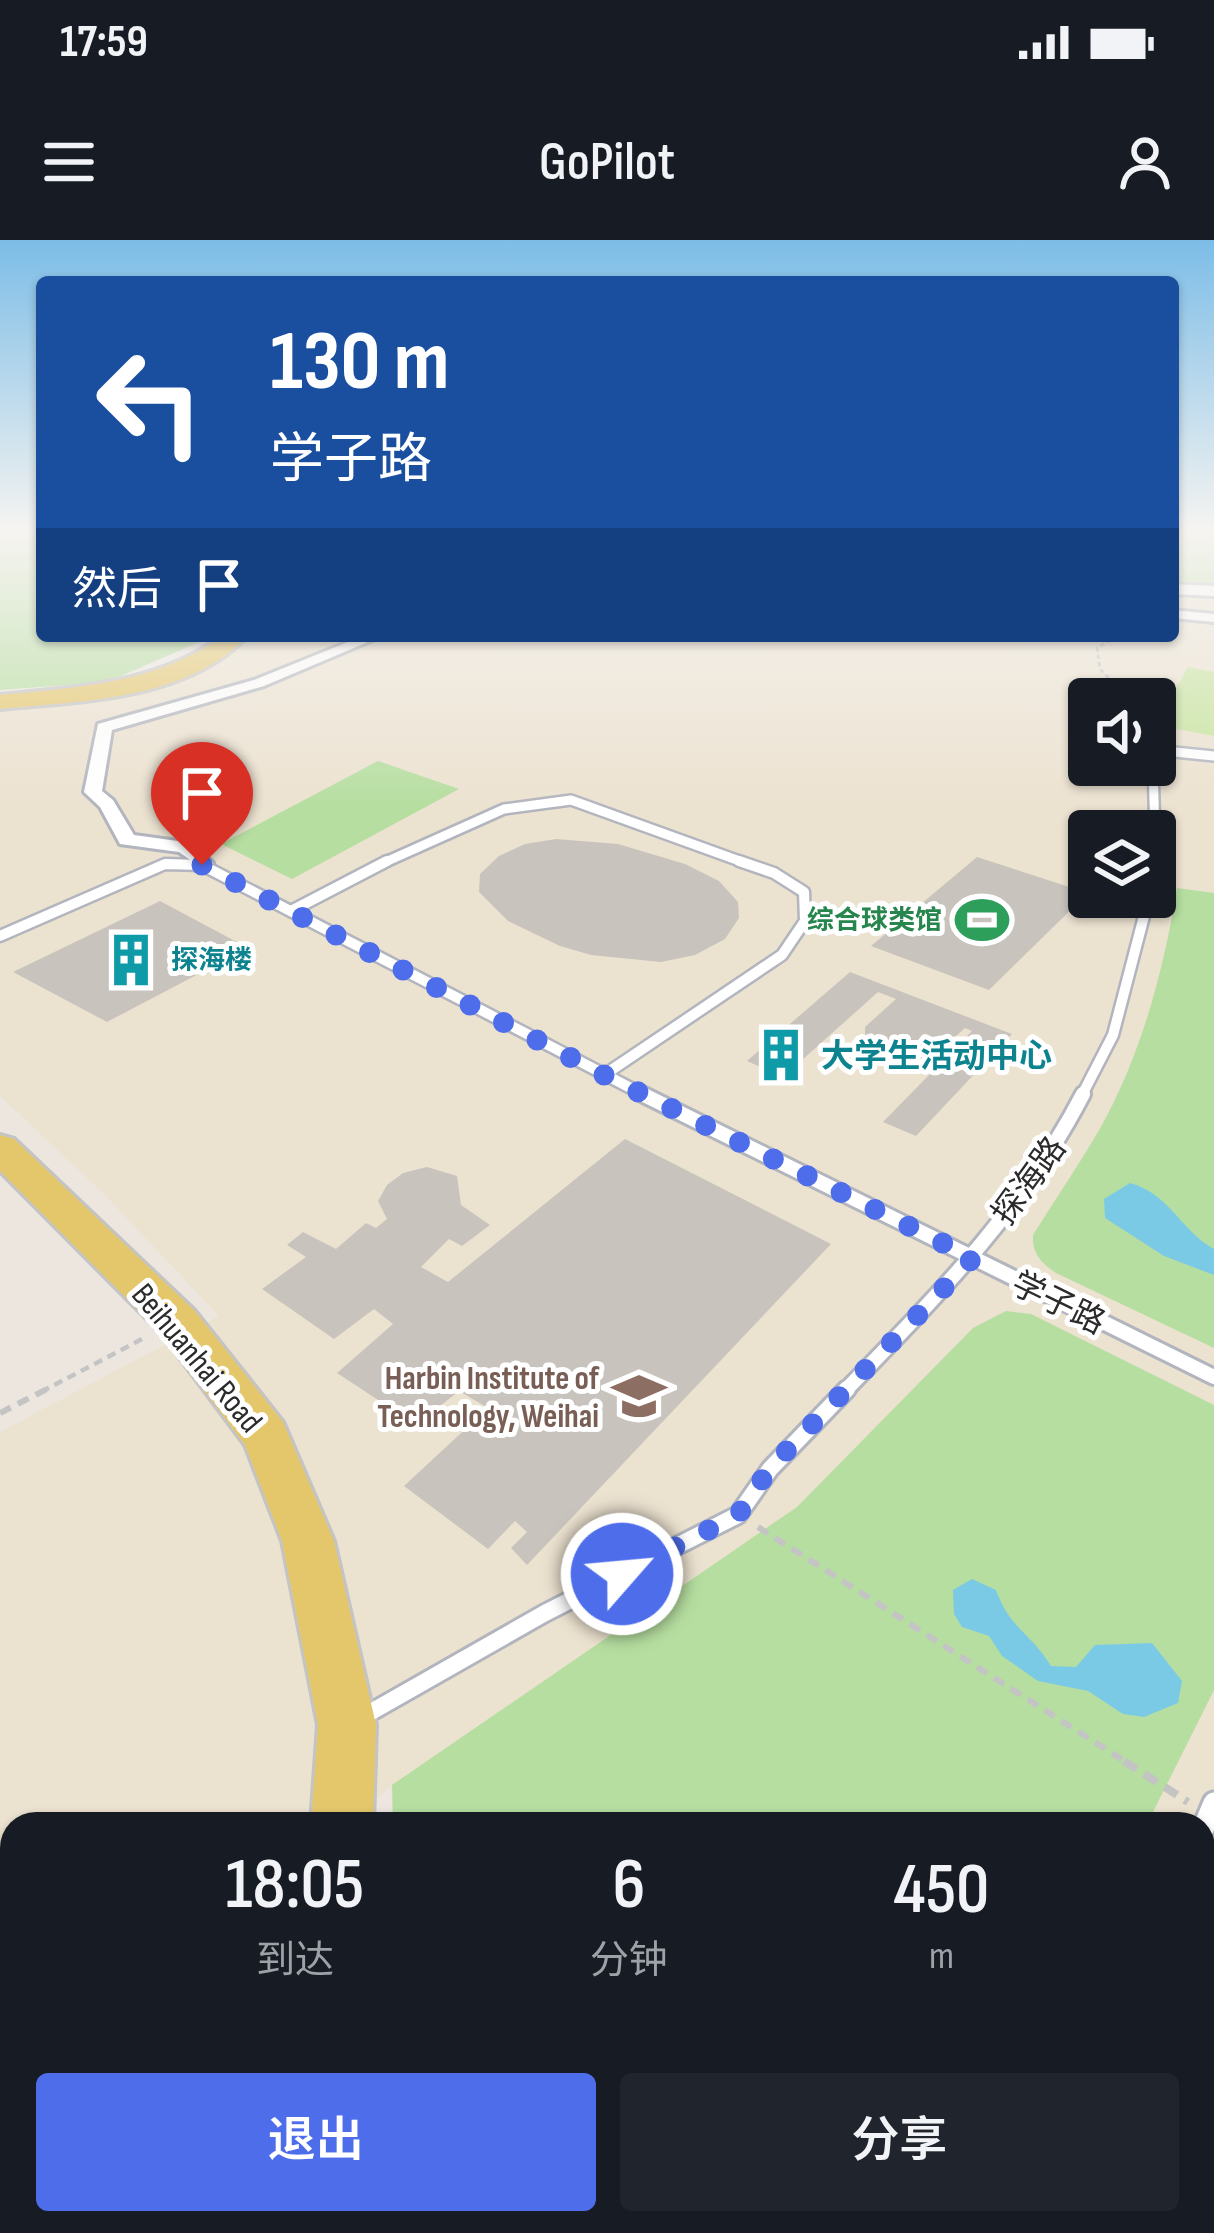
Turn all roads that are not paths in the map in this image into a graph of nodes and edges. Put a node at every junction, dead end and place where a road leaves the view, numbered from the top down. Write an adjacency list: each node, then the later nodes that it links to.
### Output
1 (226, 642): 3 (main road)
2 (360, 642): 6 (street)
3 (0, 702)
4 (1176, 752): 5 (lane)
5 (1214, 756)
6 (203, 863)
7 (291, 911): 9 (lane, 学子路); 10 (lane, 学子路); 10 (lane)
8 (1144, 918): 12 (lane, 探海路)
9 (0, 937)
10 (604, 1075): 12 (lane, 学子路)
11 (0, 1148): 14 (main road, Beihuanhai Road)
12 (973, 1258): 13 (lane, 学子路); 14 (lane, 探海路)
13 (1214, 1377)
14 (347, 1725): 15 (main road, Beihuanhai Road)
15 (343, 1812)

